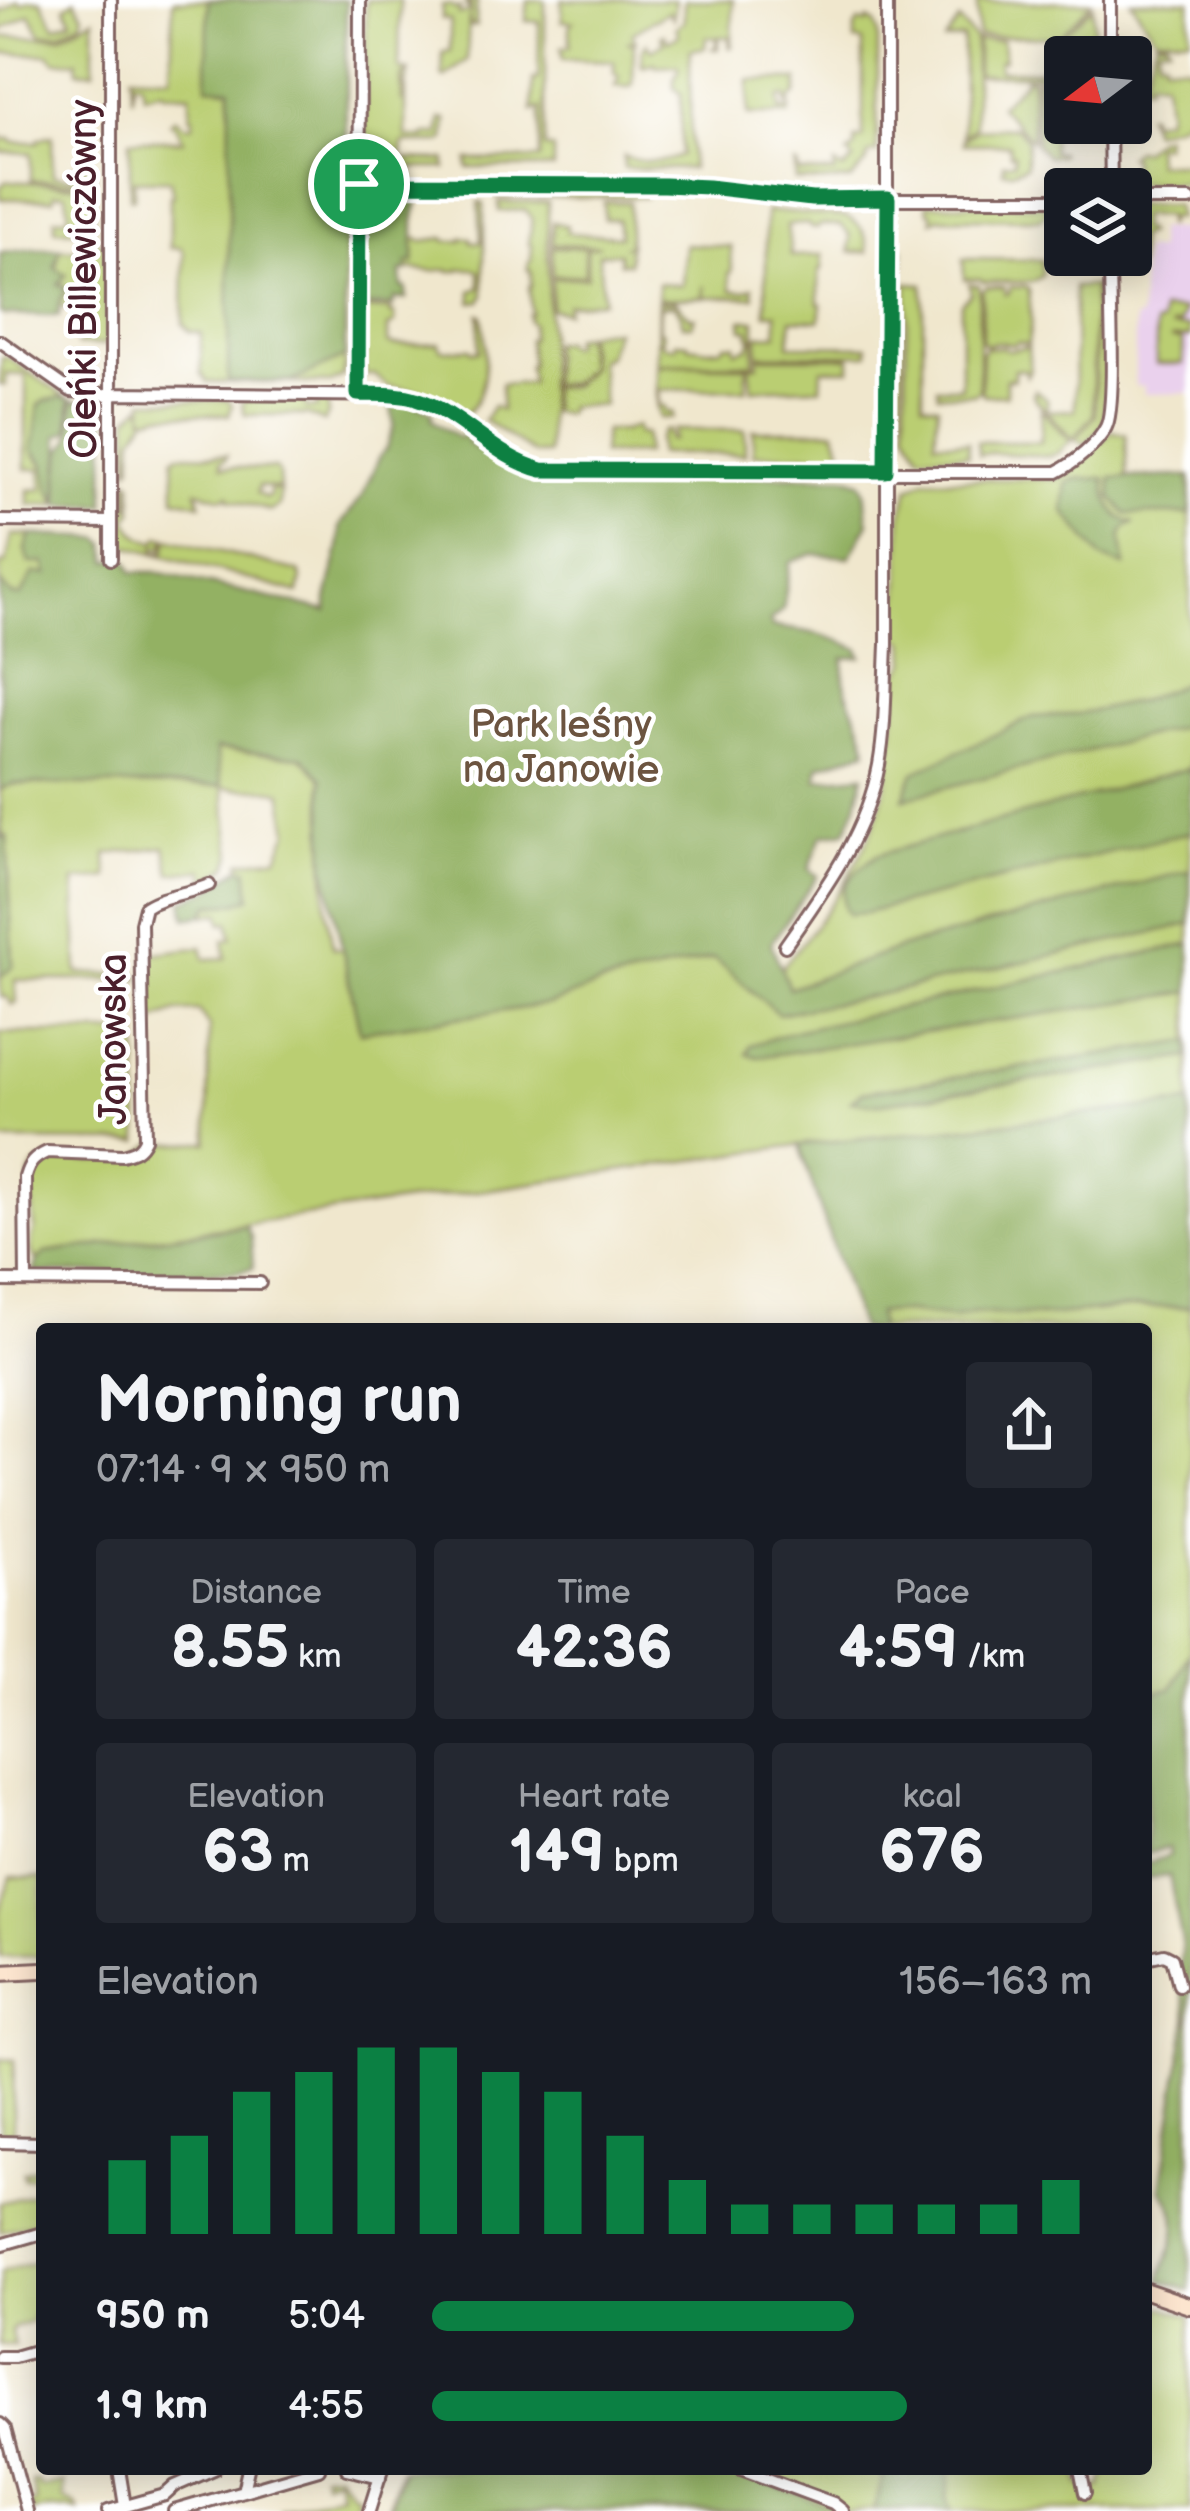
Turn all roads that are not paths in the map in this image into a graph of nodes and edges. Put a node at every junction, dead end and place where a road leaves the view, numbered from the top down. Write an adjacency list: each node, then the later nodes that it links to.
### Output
1 (111, 0): 13 (street, Oleńki Billewiczówny)
2 (360, 0): 6 (street)
3 (886, 0): 7 (street)
4 (1110, 0): 5 (street)
5 (1110, 36)
6 (359, 184): 7 (street); 14 (street)
7 (888, 198): 8 (street); 15 (street)
8 (1044, 200)
9 (1152, 200): 10 (street)
10 (1190, 200)
11 (1110, 276): 15 (street)
12 (0, 341): 13 (street)
13 (113, 394): 14 (street); 17 (street, Oleńki Billewiczówny)
14 (358, 394): 15 (street)
15 (886, 471): 20 (street)
16 (0, 521): 17 (street)
17 (111, 521): 18 (street, Oleńki Billewiczówny)
18 (112, 559)
19 (209, 885): 22 (street, Janowska)
20 (785, 946)
21 (0, 1281): 22 (street)
22 (26, 1282): 23 (street)
23 (260, 1283)
24 (1152, 1957): 27 (street)
25 (36, 1970): 26 (street)
26 (0, 1972)
27 (1179, 1985)
28 (0, 2142): 29 (street)
29 (36, 2143)
30 (36, 2235): 31 (street)
31 (0, 2245)
32 (1152, 2292): 33 (street)
33 (1190, 2306)
34 (36, 2351): 35 (street)
35 (0, 2357)
36 (1, 2424): 49 (street)
37 (120, 2475): 48 (street)
38 (172, 2475): 45 (street)
39 (200, 2475): 45 (street)
40 (247, 2475): 46 (street)
41 (298, 2475): 46 (street)
42 (380, 2475): 52 (street)
43 (757, 2475): 53 (street)
44 (1082, 2475): 47 (street)
45 (175, 2486): 48 (street)
46 (243, 2491): 51 (street)
47 (1085, 2493)
48 (125, 2506): 50 (street)
49 (27, 2511)
50 (108, 2511)
51 (174, 2511)
52 (369, 2511)
53 (842, 2511)

